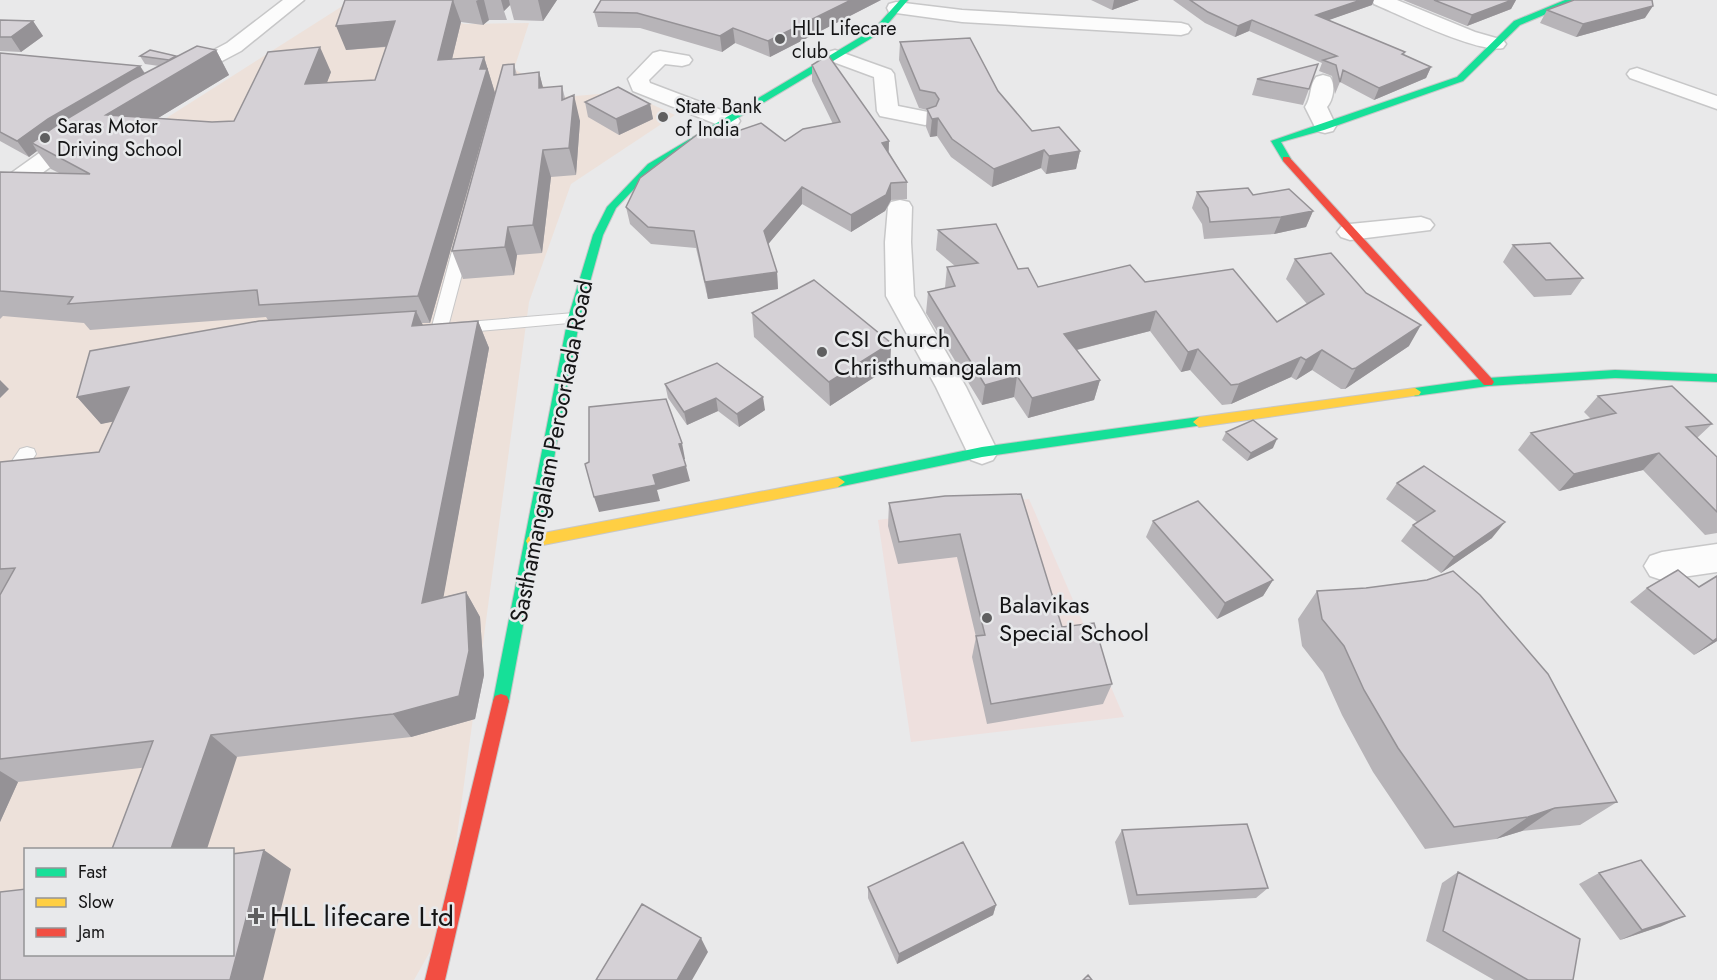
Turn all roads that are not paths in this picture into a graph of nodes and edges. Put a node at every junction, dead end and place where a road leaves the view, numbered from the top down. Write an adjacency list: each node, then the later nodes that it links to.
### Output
1 (295, 0): 10 (street)
2 (1381, 0): 6 (street)
3 (1583, 0): 6 (street)
4 (900, 4): 5 (street); 7 (street, Sasthamangalam Peroorkada Road)
5 (1181, 29)
6 (1496, 44): 16 (street)
7 (835, 56): 13 (street); 14 (street, Sasthamangalam Peroorkada Road)
8 (682, 60): 14 (street)
9 (1637, 74): 12 (street)
10 (156, 81)
11 (1323, 81): 16 (street)
12 (1717, 103)
13 (925, 118)
14 (729, 120): 22 (street, Sasthamangalam Peroorkada Road)
15 (98, 123): 17 (street)
16 (1325, 126): 21 (street)
17 (0, 192)
18 (900, 207): 25 (street)
19 (1421, 225): 21 (street)
20 (466, 228): 22 (lane)
21 (1350, 232): 24 (street)
22 (574, 318): 28 (street, Sasthamangalam Peroorkada Road)
23 (1717, 378): 24 (street)
24 (1488, 382): 25 (street)
25 (982, 452): 28 (street)
26 (27, 454): 27 (lane)
27 (0, 494)
28 (533, 541): 31 (street, Sasthamangalam Peroorkada Road)
29 (1717, 558): 30 (street)
30 (1662, 566)
31 (435, 980)

